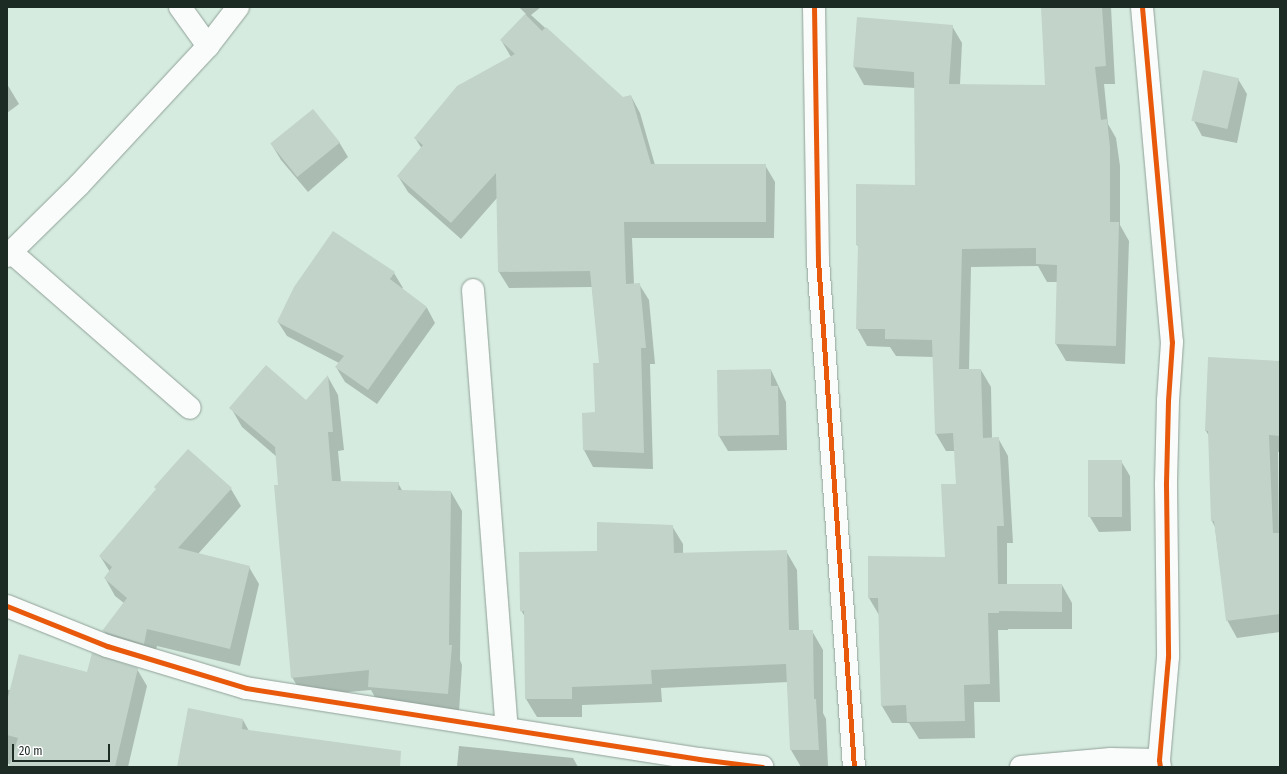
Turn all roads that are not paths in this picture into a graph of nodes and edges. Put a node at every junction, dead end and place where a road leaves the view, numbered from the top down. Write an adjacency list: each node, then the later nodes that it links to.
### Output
1 (180, 7): 5 (street)
2 (238, 7): 5 (street)
3 (814, 7): 13 (street)
4 (1142, 7): 11 (street)
5 (208, 46): 6 (street)
6 (9, 254): 8 (street)
7 (473, 290): 10 (street)
8 (190, 408)
9 (7, 606): 10 (street)
10 (508, 728): 12 (street)
11 (1160, 763): 14 (street)
12 (762, 767)
13 (854, 767)
14 (1021, 767)

